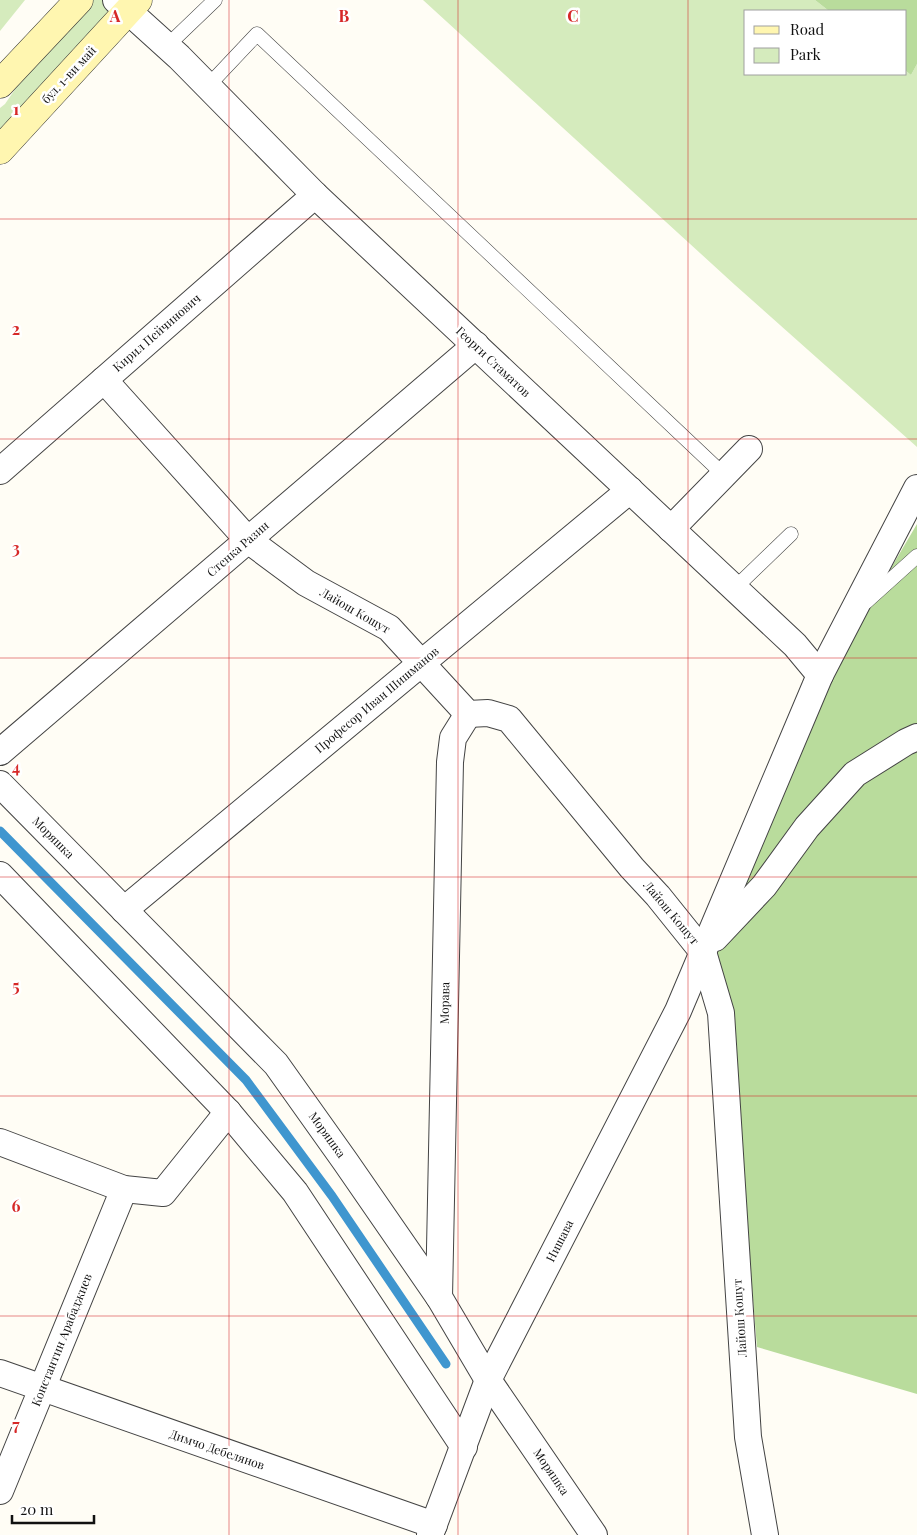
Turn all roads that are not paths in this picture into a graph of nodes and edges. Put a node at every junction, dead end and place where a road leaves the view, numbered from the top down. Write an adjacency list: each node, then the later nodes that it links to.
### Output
1 (79, 0): 5 (main road)
2 (215, 0): 4 (lane)
3 (128, 4): 4 (street, Георги Стаматов); 7 (main road, бул. 1-ви май)
4 (167, 46): 6 (street, Георги Стаматов)
5 (0, 84)
6 (207, 87): 8 (street, Георги Стаматов); 13 (lane)
7 (0, 150)
8 (315, 195): 9 (street, Георги Стаматов); 10 (street, Кирил Пейчинович)
9 (476, 345): 15 (street, Георги Стаматов); 18 (street, Стенка Разин)
10 (104, 380): 12 (street, Кирил Пейчинович); 18 (street, Лайош Кошут)
11 (749, 449): 13 (street)
12 (0, 471)
13 (724, 475): 16 (street)
14 (917, 488): 21 (street, Нишава)
15 (630, 490): 16 (street, Георги Стаматов); 22 (street, Професор Иван Шишманов)
16 (671, 529): 20 (street, Георги Стаматов)
17 (791, 534): 20 (lane)
18 (248, 540): 22 (street, Лайош Кошут); 26 (street, Стенка Разин)
19 (917, 556): 21 (lane)
20 (735, 588): 23 (street, Георги Стаматов)
21 (850, 616): 23 (street, Нишава)
22 (422, 663): 24 (street, Лайош Кошут); 29 (street, Професор Иван Шишманов)
23 (820, 675): 30 (street, Нишава)
24 (468, 714): 30 (street, Лайош Кошут); 34 (street, Морава)
25 (917, 737): 30 (street)
26 (0, 752)
27 (0, 784): 29 (street, Моряшка)
28 (0, 875): 31 (street)
29 (124, 910): 34 (street, Моряшка)
30 (703, 952): 36 (street, Нишава); 42 (street, Лайош Кошут)
31 (228, 1112): 33 (street); 38 (street)
32 (0, 1142): 33 (street)
33 (124, 1189): 37 (street, Константин Арабаджиев)
34 (439, 1297): 36 (street, Моряшка)
35 (0, 1374): 37 (street, Димчо Дебелянов)
36 (488, 1380): 38 (street, Нишава); 41 (street, Моряшка)
37 (42, 1389): 39 (street, Константин Арабаджиев); 40 (street, Димчо Дебелянов)
38 (464, 1447): 40 (street, Нишава)
39 (0, 1491)
40 (432, 1530)
41 (594, 1535)
42 (765, 1535)

